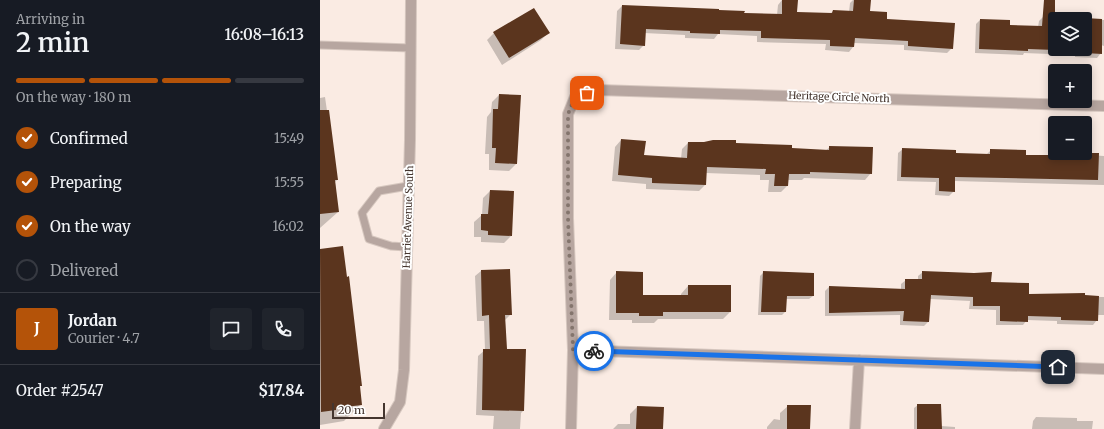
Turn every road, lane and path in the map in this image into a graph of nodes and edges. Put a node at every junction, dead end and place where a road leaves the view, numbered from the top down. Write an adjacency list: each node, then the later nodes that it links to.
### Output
1 (411, 0): 3 (street, Harriet Avenue South)
2 (320, 45): 3 (lane)
3 (411, 48): 5 (street, Harriet Avenue South)
4 (1104, 106): 7 (street, Heritage Circle North)
5 (408, 186): 6 (street, Harriet Avenue South); 6 (lane)
6 (406, 247): 10 (street, Harriet Avenue South)
7 (573, 350): 8 (street); 11 (street)
8 (859, 360): 9 (street); 12 (street)
9 (1104, 369)
10 (384, 429)
11 (570, 429)
12 (855, 429)

